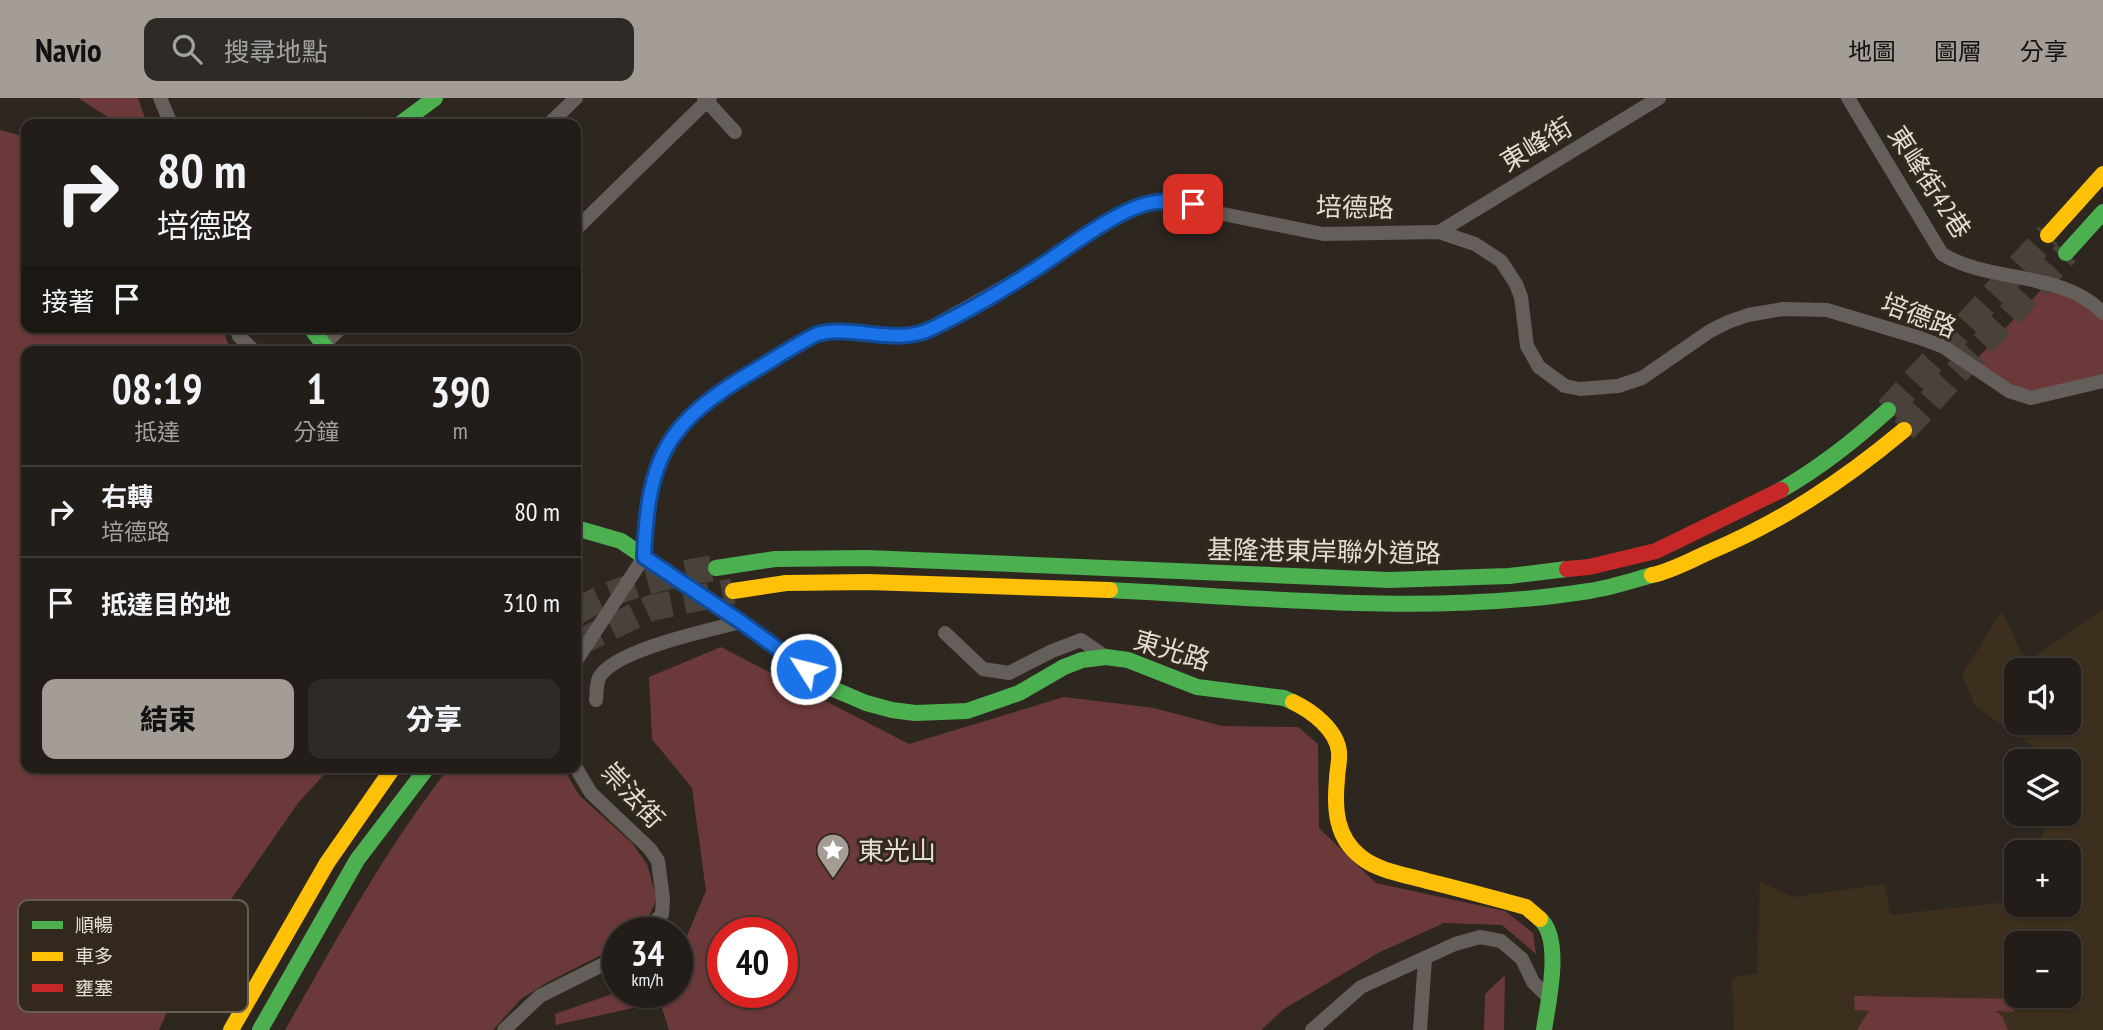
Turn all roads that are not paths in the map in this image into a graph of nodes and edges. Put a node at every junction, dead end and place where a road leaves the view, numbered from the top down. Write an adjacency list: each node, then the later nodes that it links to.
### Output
1 (160, 98): 7 (street)
2 (435, 98): 8 (main road)
3 (576, 98): 9 (street)
4 (1659, 98): 14 (street, 東峰街)
5 (1848, 98): 17 (street, 東峰街42巷)
6 (707, 99): 10 (street); 13 (street)
7 (169, 119)
8 (411, 119)
9 (555, 119)
10 (735, 132)
11 (2103, 174): 15 (main road)
12 (2103, 212): 16 (main road)
13 (581, 224)
14 (1439, 232): 18 (street, 培德路); 22 (street, 培德路)
15 (2048, 235)
16 (2066, 253)
17 (2103, 313)
18 (2103, 381)
19 (1888, 410): 23 (main road, 基隆港東岸聯外道路)
20 (1903, 430): 24 (main road, 基隆港東岸聯外道路)
21 (581, 529): 22 (main road, 東光路)
22 (644, 557): 25 (main road, 東光路); 27 (street)
23 (716, 568)
24 (733, 591)
25 (741, 622): 28 (main road, 東光路); 29 (street)
26 (945, 632): 28 (street)
27 (581, 653)
28 (1106, 657): 36 (main road, 東光路)
29 (596, 700)
30 (390, 773): 37 (main road)
31 (423, 773): 41 (main road)
32 (579, 773): 33 (street, 崇法街)
33 (659, 917)
34 (1425, 959): 36 (street); 39 (street); 43 (street)
35 (602, 965): 42 (street)
36 (1550, 999): 44 (main road, 東光路)
37 (248, 1000)
38 (241, 1012): 40 (main road)
39 (1317, 1028)
40 (231, 1030)
41 (260, 1030)
42 (504, 1030)
43 (1420, 1030)
44 (1544, 1030)

